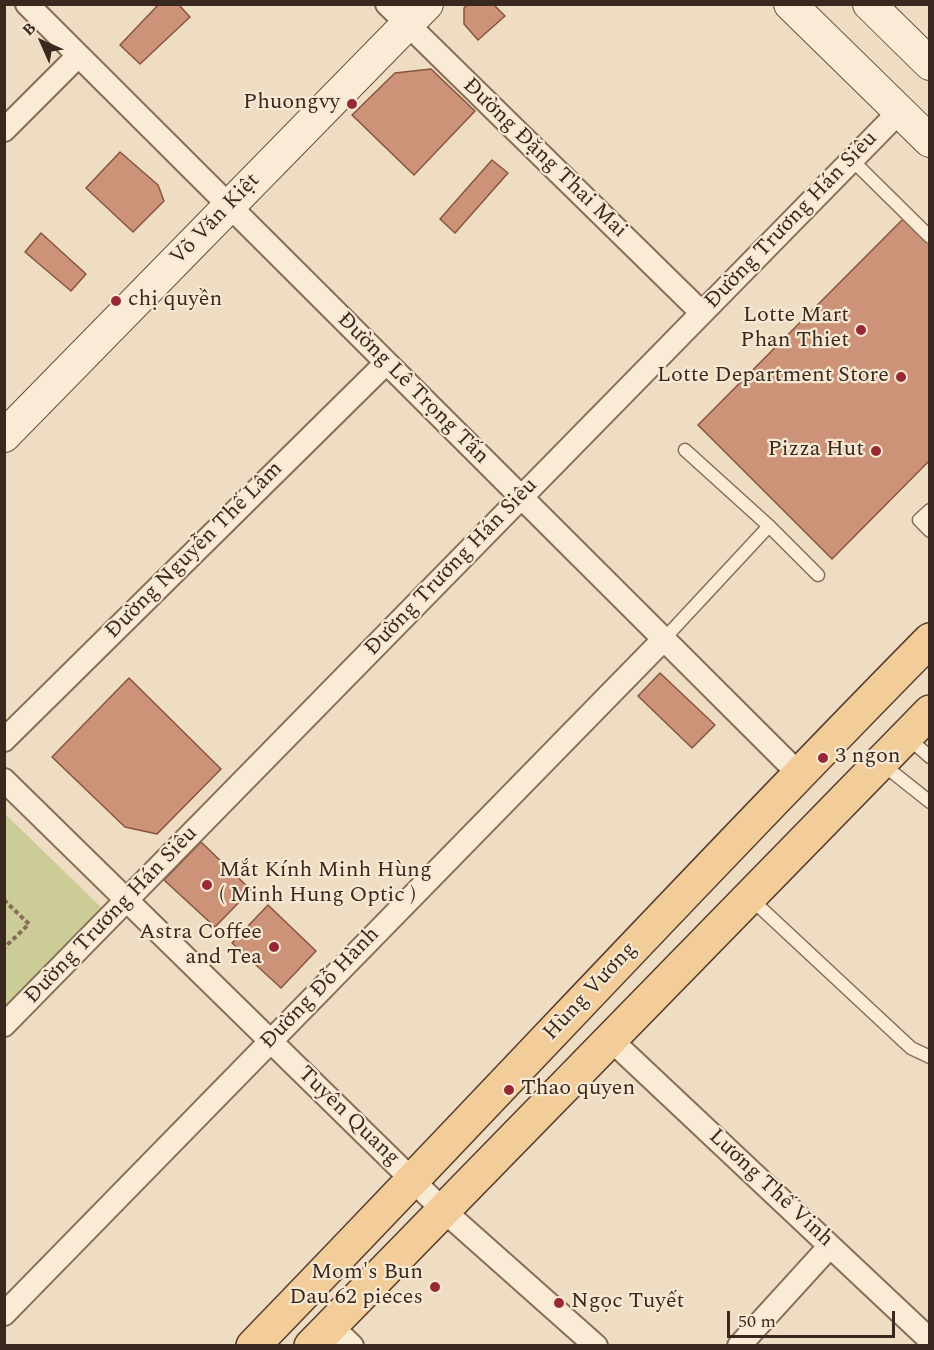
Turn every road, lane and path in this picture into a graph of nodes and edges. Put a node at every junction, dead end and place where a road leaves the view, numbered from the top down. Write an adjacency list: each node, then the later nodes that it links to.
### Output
1 (27, 4): 5 (street, Đường Lê Trọng Tấn)
2 (790, 4): 7 (street)
3 (869, 4): 6 (street)
4 (407, 11): 11 (street, Võ Văn Kiệt); 13 (street, Đường Đặng Thai Mai)
5 (78, 56): 8 (street); 11 (street, Đường Lê Trọng Tấn)
6 (930, 64)
7 (900, 112): 9 (street); 10 (street, Đường Trương Hán Siêu)
8 (4, 130)
9 (930, 141)
10 (852, 160): 12 (lane); 13 (street, Đường Trương Hán Siêu)
11 (230, 207): 14 (street, Đường Lê Trọng Tấn); 15 (street, Võ Văn Kiệt)
12 (930, 237)
13 (702, 313): 17 (street, Đường Trương Hán Siêu)
14 (386, 363): 17 (street, Đường Lê Trọng Tấn); 25 (street, Đường Nguyễn Thế Lâm)
15 (4, 436)
16 (685, 450): 19 (lane)
17 (521, 498): 22 (street, Đường Lê Trọng Tấn); 33 (street, Đường Trương Hán Siêu)
18 (930, 510): 20 (lane)
19 (769, 526): 21 (lane); 22 (lane)
20 (930, 531)
21 (818, 575)
22 (664, 639): 28 (street, Đường Lê Trọng Tấn); 37 (street, Đường Đỗ Hành)
23 (930, 640): 28 (main road, Hùng Vương)
24 (930, 712): 26 (main road, Hùng Vương)
25 (4, 740)
26 (918, 747): 27 (main road, Hùng Vương)
27 (880, 762): 30 (lane); 31 (main road, Hùng Vương)
28 (798, 773): 39 (main road, Hùng Vương)
29 (4, 780): 33 (street, Tuyên Quang)
30 (930, 802)
31 (749, 897): 36 (main road, Hùng Vương); 38 (lane)
32 (4, 900): 34 (path)
33 (127, 900): 35 (street, Đường Trương Hán Siêu); 37 (street, Tuyên Quang)
34 (4, 948)
35 (4, 1025)
36 (610, 1039): 40 (main road, Hùng Vương); 41 (street, Lương Thế Vinh)
37 (271, 1041): 39 (street, Tuyên Quang); 42 (street, Đường Đỗ Hành)
38 (930, 1057)
39 (413, 1181): 40 (street, Tuyên Quang); 45 (main road, Hùng Vương)
40 (443, 1210): 43 (main road, Hùng Vương); 46 (street, Tuyên Quang)
41 (830, 1246): 44 (street, Lương Thế Vinh); 47 (street)
42 (4, 1314)
43 (331, 1339)
44 (930, 1340)
45 (253, 1346)
46 (596, 1346)
47 (739, 1346)

